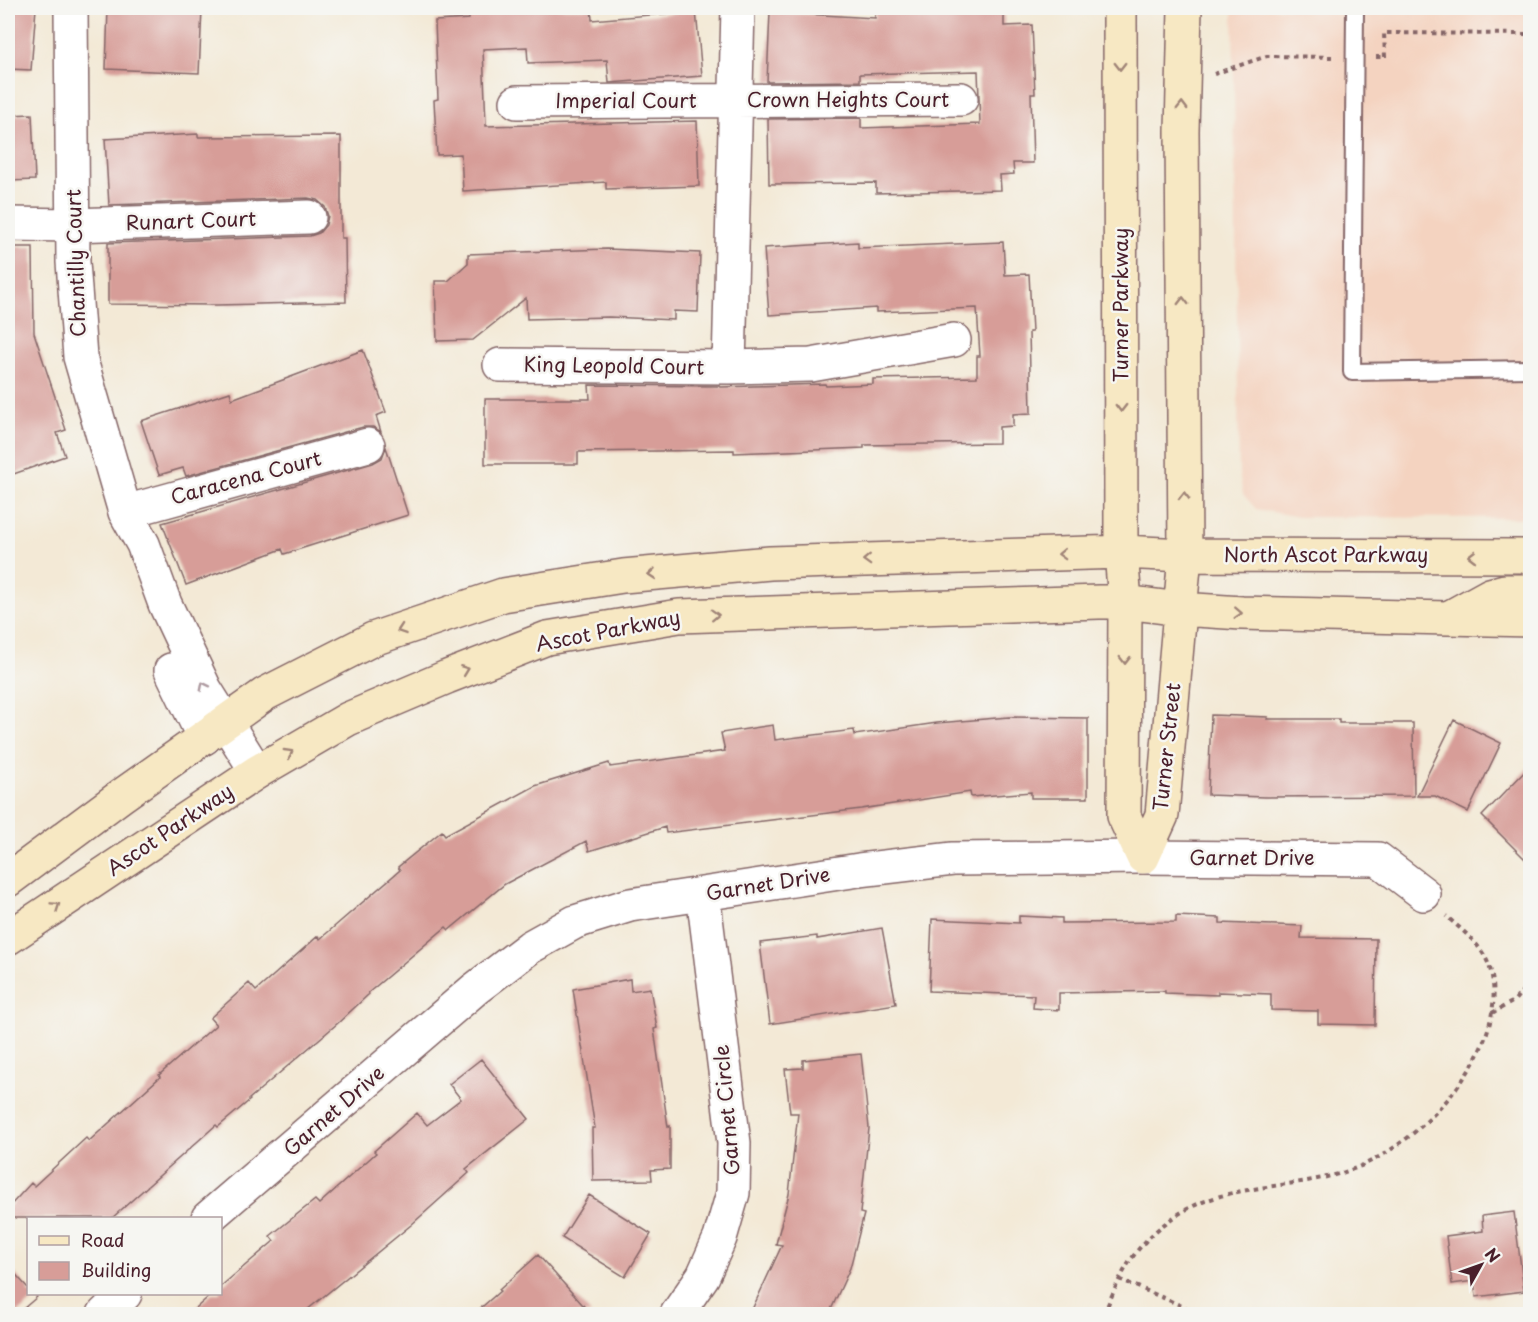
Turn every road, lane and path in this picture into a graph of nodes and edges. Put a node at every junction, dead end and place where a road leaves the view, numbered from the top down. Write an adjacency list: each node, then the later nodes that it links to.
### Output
1 (71, 8): 11 (street, Chantilly Court)
2 (738, 8): 7 (street)
3 (1120, 8): 18 (main road, Turner Parkway, one-way to 18)
4 (1185, 8): 19 (main road, one-way to 4)
5 (1355, 8): 15 (lane)
6 (961, 99): 7 (street, Crown Heights Court)
7 (735, 101): 8 (street, Imperial Court); 14 (street)
8 (517, 102)
9 (309, 218): 11 (street, Runart Court)
10 (8, 224): 11 (street, Runart Court)
11 (74, 225): 17 (street, Chantilly Court)
12 (954, 340): 14 (street, King Leopold Court)
13 (500, 365): 14 (street, King Leopold Court)
14 (729, 367)
15 (1530, 369)
16 (368, 445): 17 (street, Caracena Court)
17 (125, 512): 26 (street, Chantilly Court)
18 (1121, 552): 19 (main road, North Ascot Parkway); 22 (main road, Turner Parkway); 26 (main road, one-way to 26)
19 (1185, 555): 20 (main road, North Ascot Parkway, one-way to 19); 23 (main road, Turner Street)
20 (1530, 556)
21 (1530, 591): 24 (main road)
22 (1125, 602): 23 (main road, Ascot Parkway); 27 (main road, Ascot Parkway, one-way to 22); 28 (main road, Turner Street, one-way to 28)
23 (1180, 609): 24 (main road, one-way to 24); 28 (main road, Turner Street)
24 (1449, 618): 25 (main road)
25 (1530, 620)
26 (215, 730): 27 (street, Chantilly Court); 29 (main road)
27 (257, 772): 32 (main road, Ascot Parkway, one-way to 27)
28 (1143, 857): 30 (street, Garnet Drive); 31 (street, Garnet Drive)
29 (8, 880)
30 (703, 894): 35 (street, Garnet Drive); 39 (street, Garnet Circle)
31 (1424, 894): 34 (path)
32 (8, 938)
33 (1530, 982): 34 (path)
34 (1491, 1013): 36 (path)
35 (209, 1217)
36 (1119, 1279): 40 (path); 41 (path)
37 (123, 1295): 38 (street)
38 (104, 1314)
39 (676, 1314)
40 (1104, 1314)
41 (1201, 1314)

